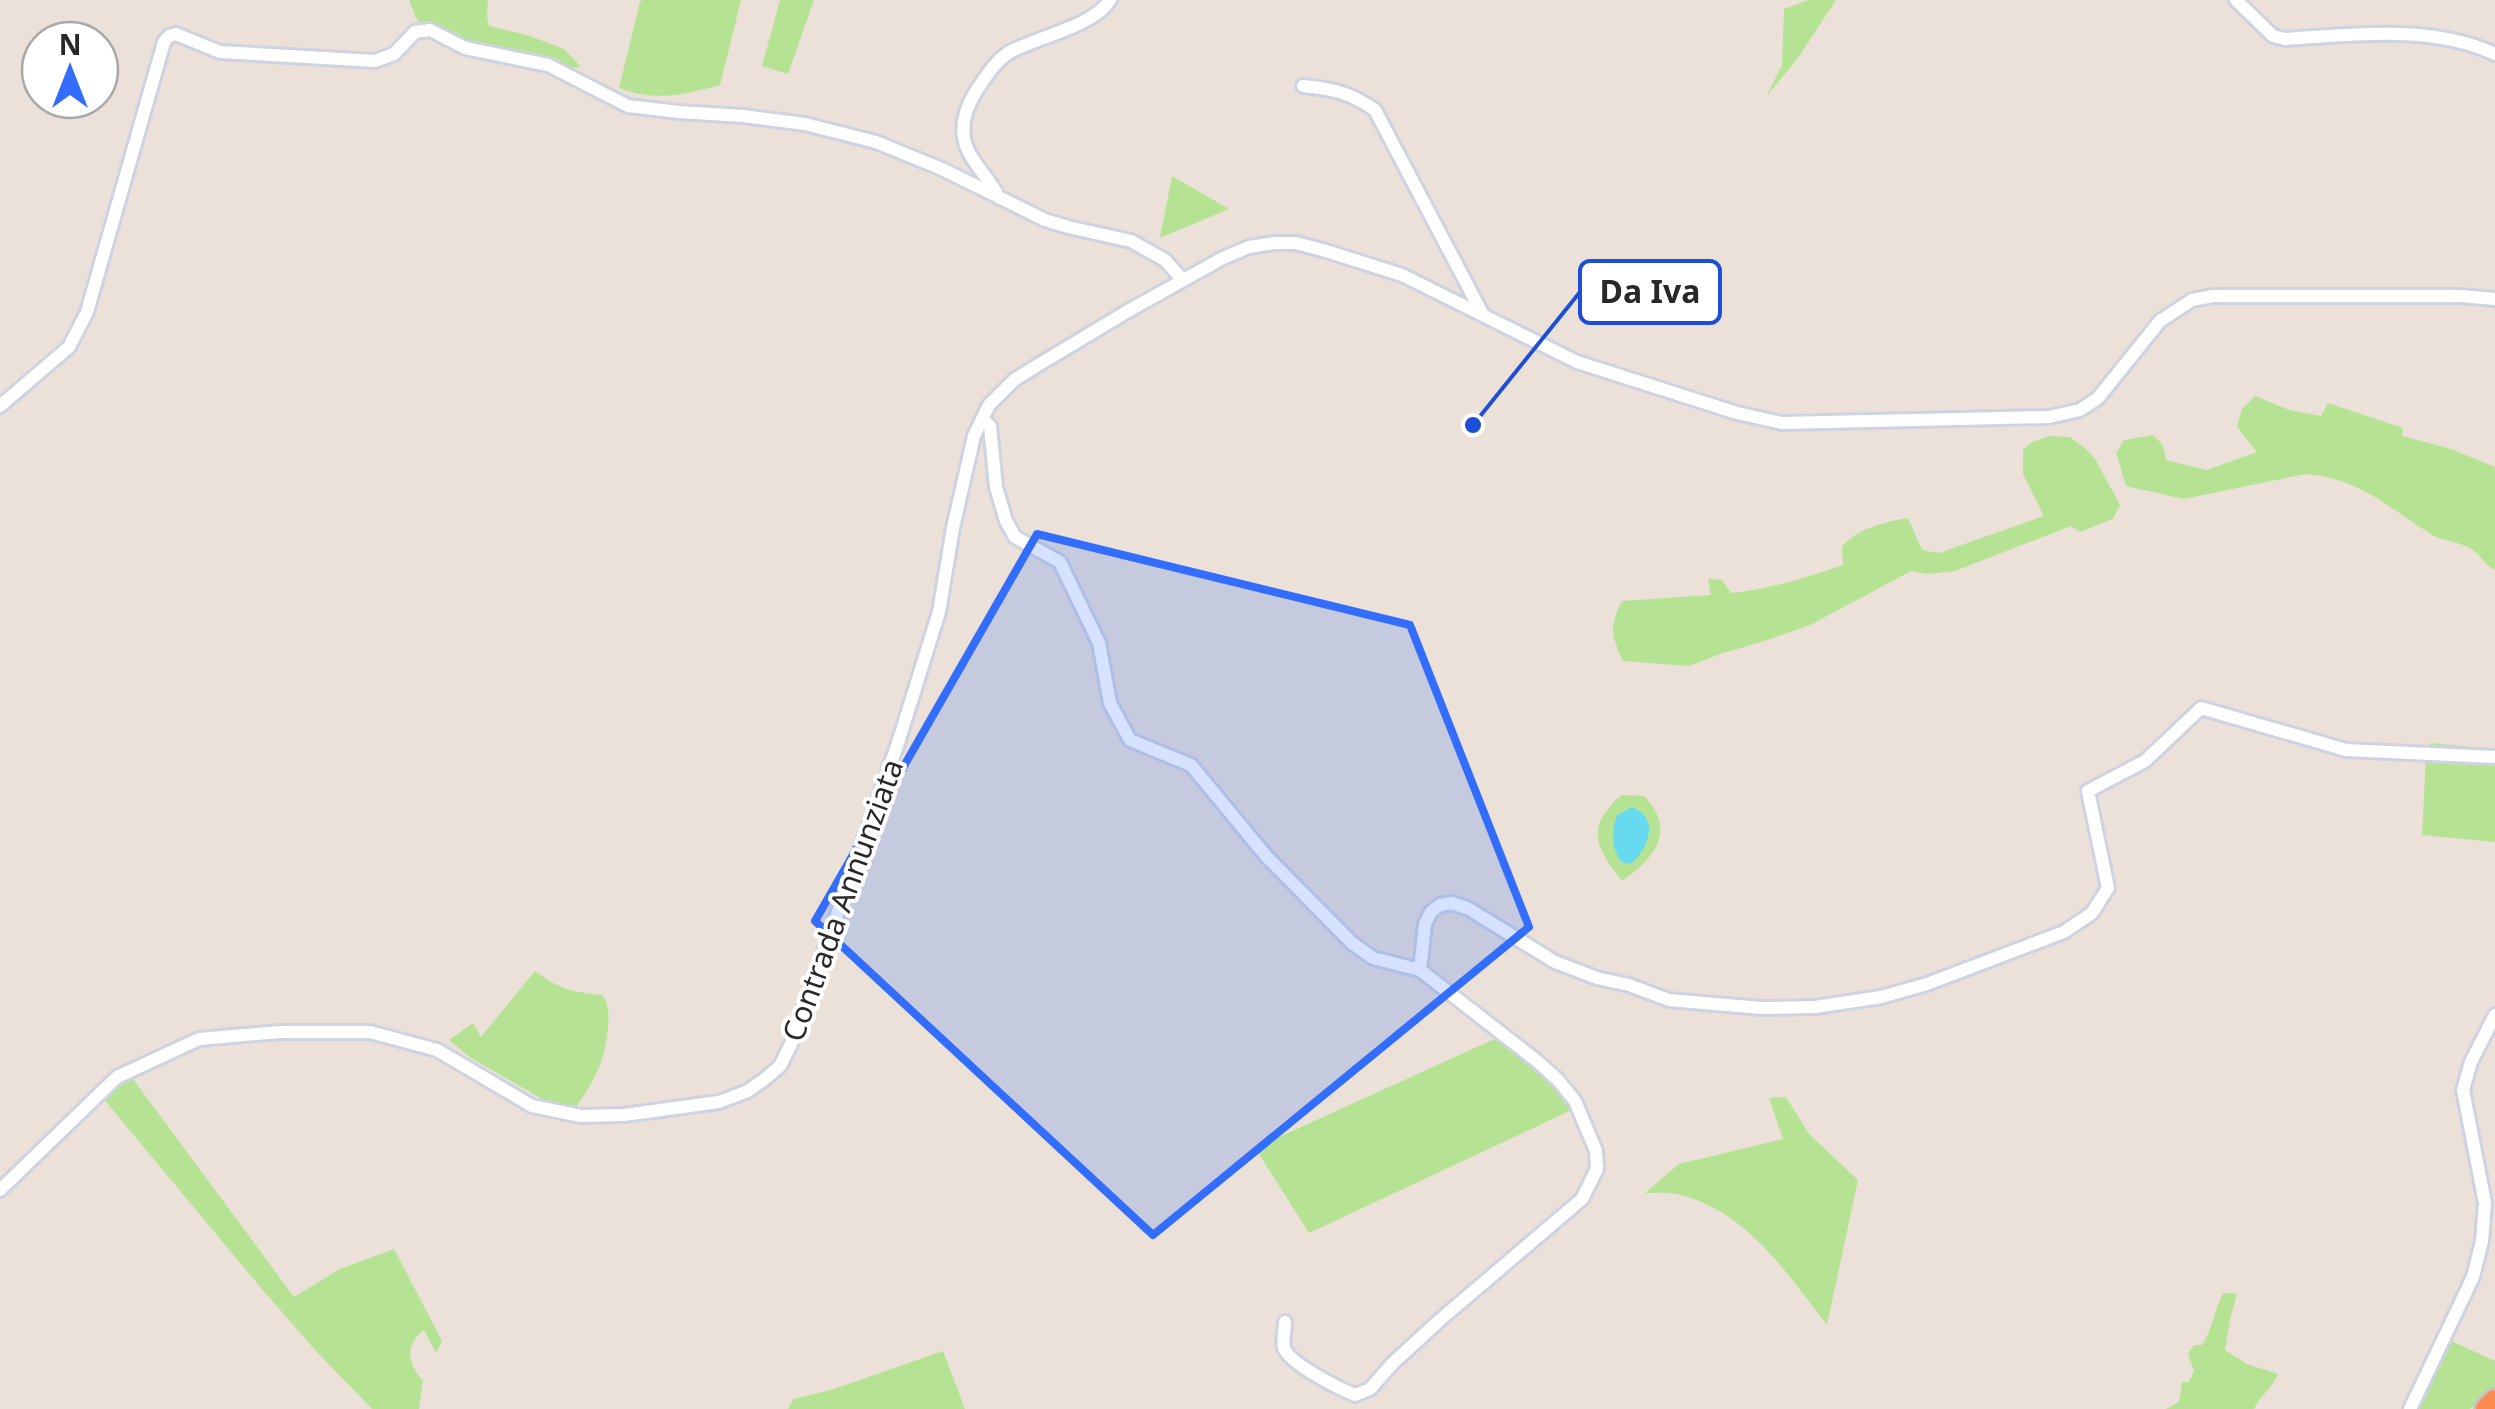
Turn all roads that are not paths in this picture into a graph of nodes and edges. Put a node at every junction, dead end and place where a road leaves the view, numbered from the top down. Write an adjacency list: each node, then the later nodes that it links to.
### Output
1 (1110, 0): 5 (street)
2 (2236, 0): 3 (street)
3 (2495, 54)
4 (1303, 86): 8 (street)
5 (998, 198): 6 (street); 9 (street)
6 (1182, 279): 8 (street); 10 (street, Contrada Annunziata)
7 (2495, 299): 8 (street)
8 (1483, 314)
9 (0, 406)
10 (982, 418): 12 (street); 14 (street, Contrada Annunziata)
11 (2495, 757): 12 (street)
12 (1420, 970): 15 (street)
13 (2495, 1015): 17 (street)
14 (0, 1190)
15 (1285, 1322)
16 (2495, 1401): 18 (highway)
17 (2410, 1409)
18 (2487, 1409)

